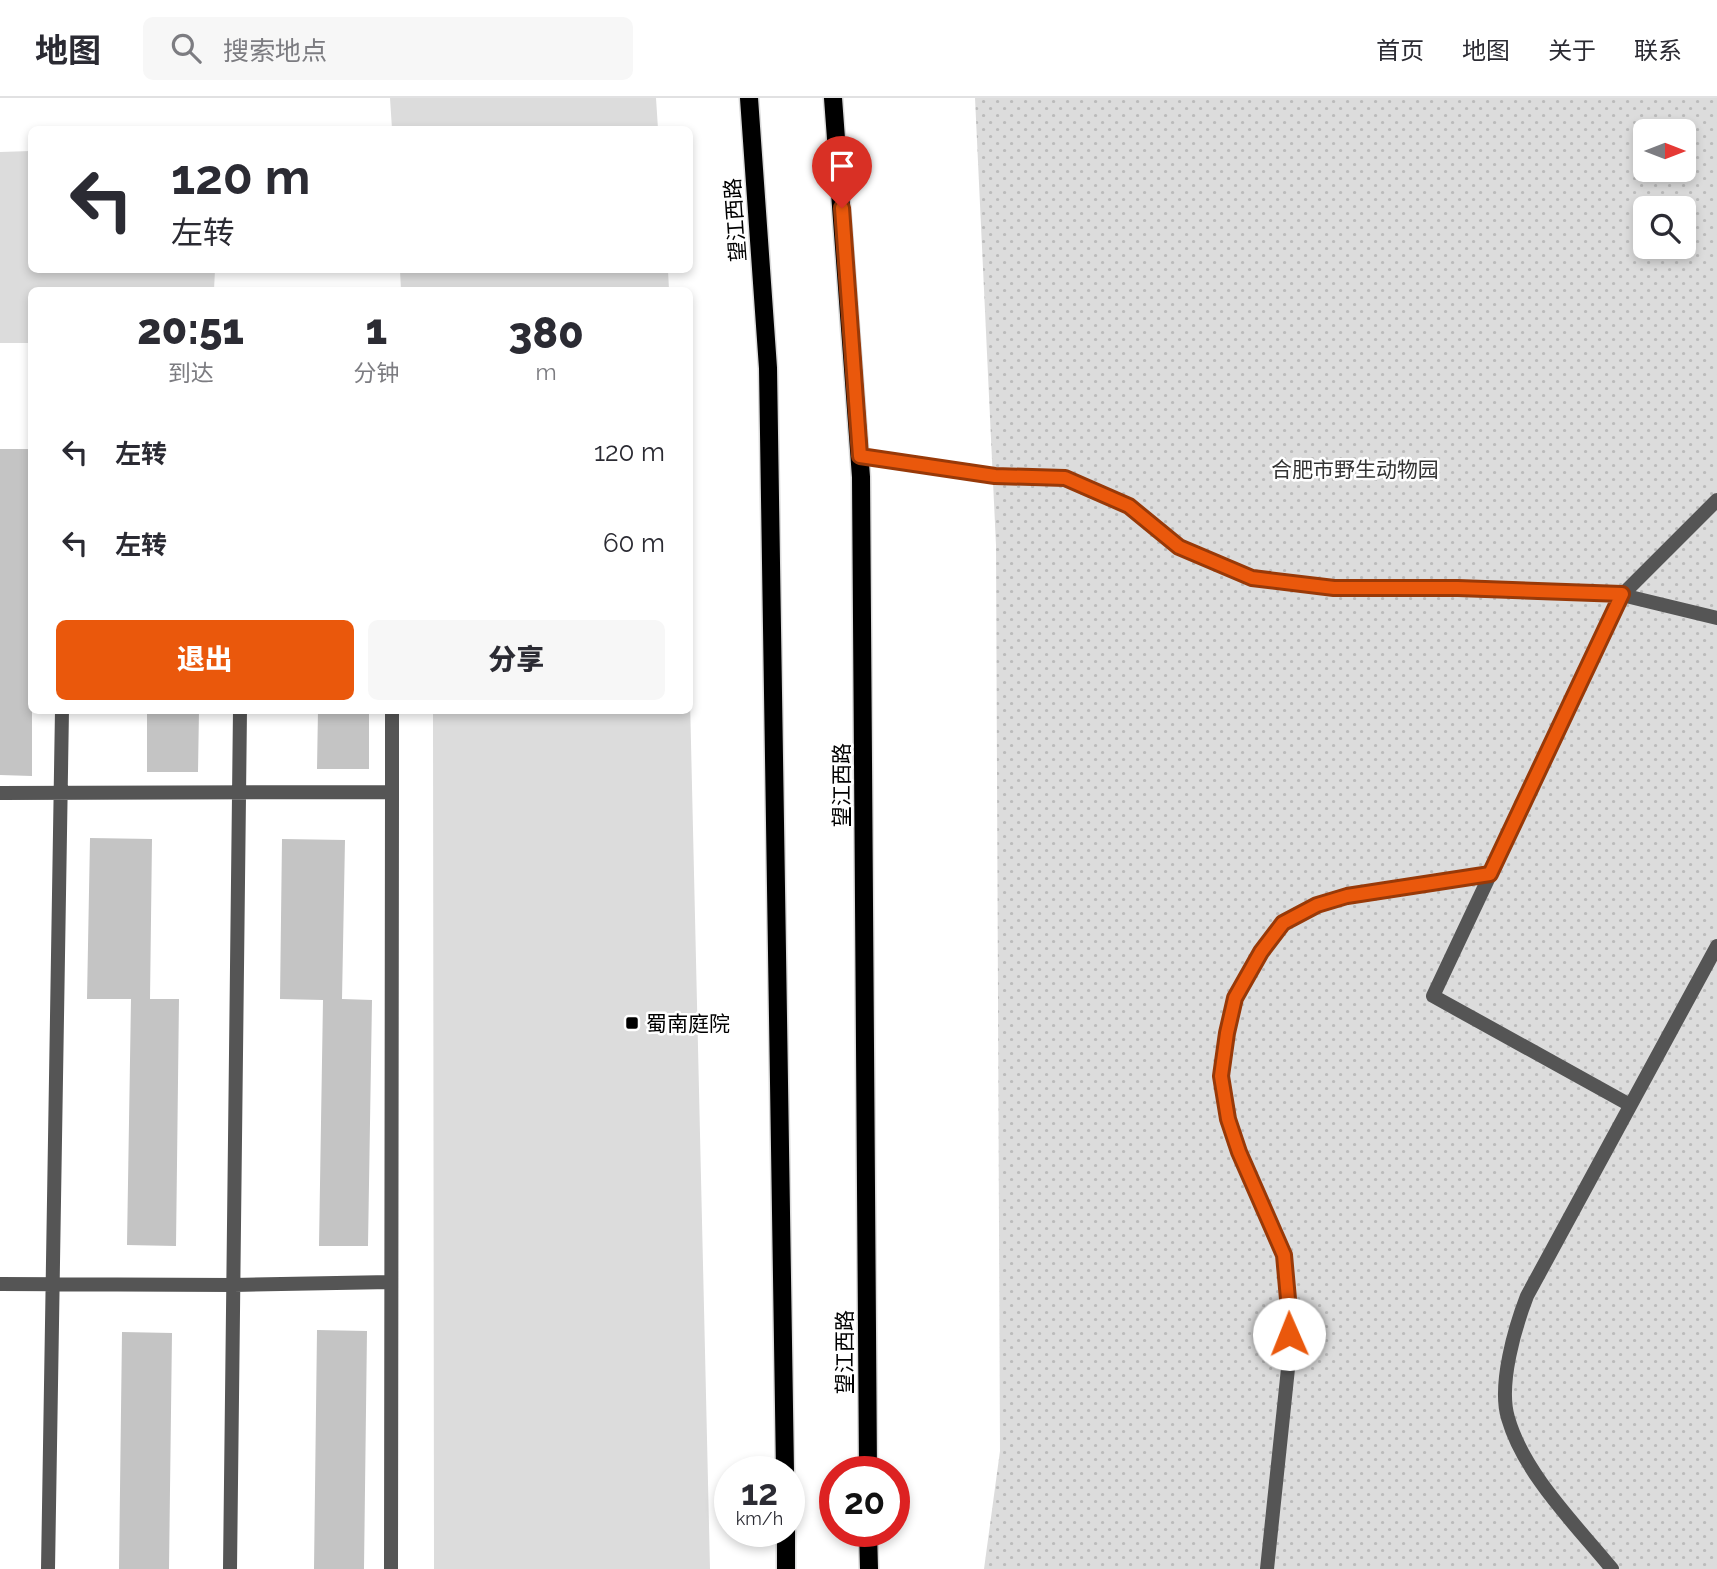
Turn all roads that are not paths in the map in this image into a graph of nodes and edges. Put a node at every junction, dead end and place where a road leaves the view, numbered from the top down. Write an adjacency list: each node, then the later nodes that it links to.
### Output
1 (749, 98): 21 (main road, 望江西路)
2 (834, 98): 3 (main road, 望江西路)
3 (860, 456): 5 (lane); 22 (main road, 望江西路)
4 (1717, 500): 5 (lane)
5 (1622, 594): 6 (lane); 14 (lane)
6 (1717, 618)
7 (62, 714): 13 (lane)
8 (240, 714): 10 (lane)
9 (392, 714): 11 (lane)
10 (240, 792): 11 (lane); 13 (lane); 20 (lane)
11 (392, 792): 17 (lane)
12 (0, 793): 13 (lane)
13 (61, 793): 19 (lane)
14 (1490, 874): 16 (lane); 30 (lane)
15 (1717, 946): 16 (lane)
16 (1630, 1105): 31 (lane)
17 (391, 1282): 20 (lane); 27 (lane)
18 (0, 1284): 19 (lane)
19 (53, 1284): 20 (lane); 25 (lane)
20 (234, 1285): 26 (lane)
21 (785, 1456)
22 (868, 1456)
23 (786, 1547): 28 (main road)
24 (868, 1547): 29 (main road)
25 (48, 1569)
26 (230, 1569)
27 (391, 1569)
28 (786, 1569)
29 (869, 1569)
30 (1267, 1569)
31 (1612, 1569)

